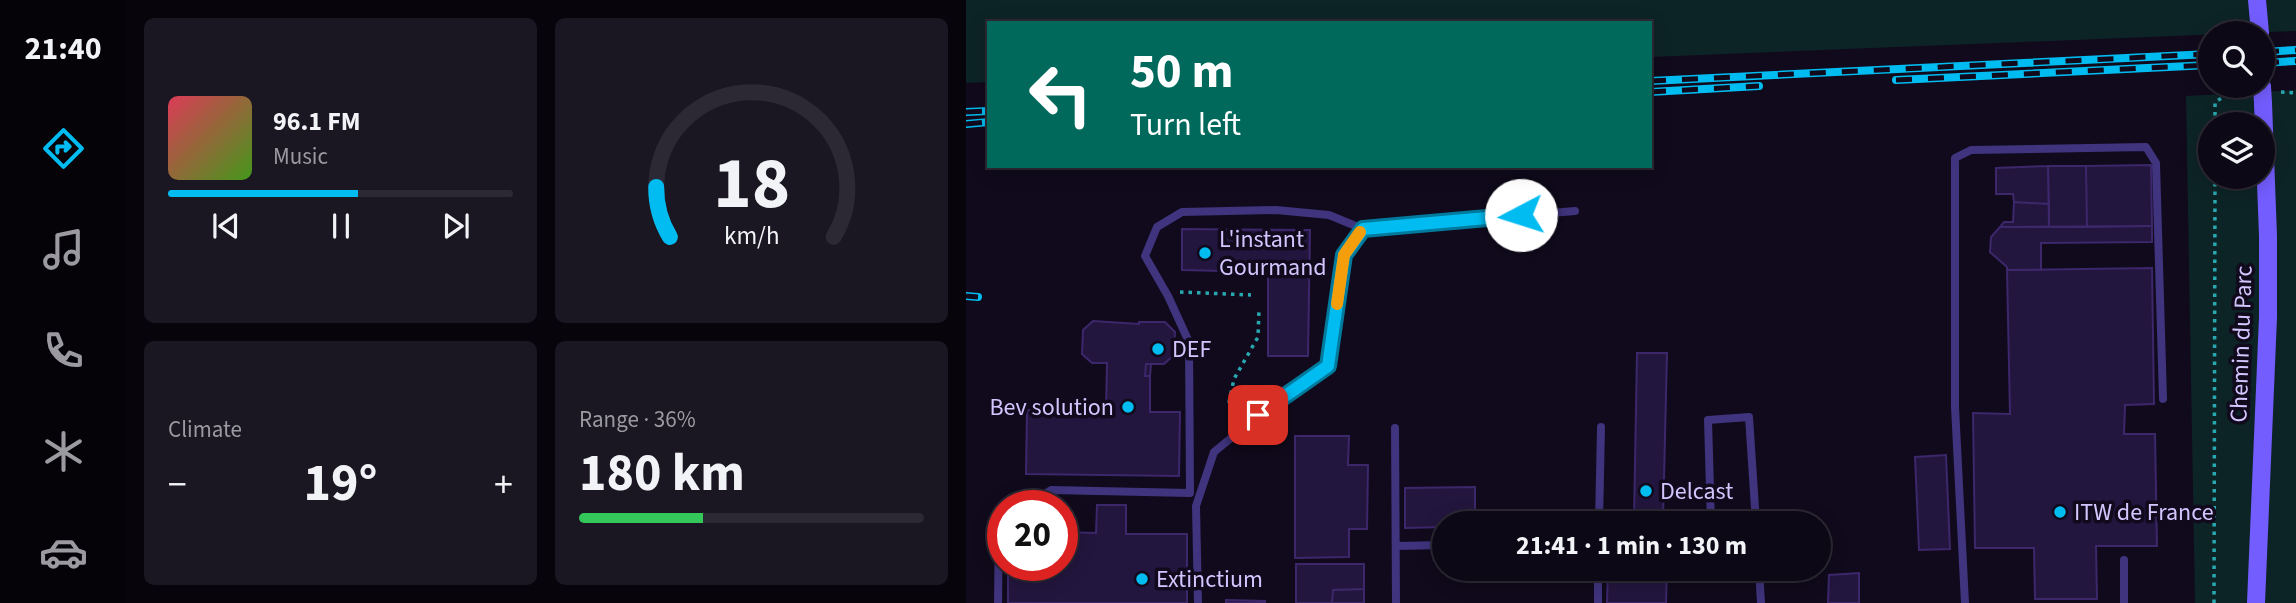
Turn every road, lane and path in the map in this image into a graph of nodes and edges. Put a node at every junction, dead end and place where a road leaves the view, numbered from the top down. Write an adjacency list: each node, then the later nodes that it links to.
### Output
1 (2257, 0): 2 (main road)
2 (2259, 21)
3 (2263, 98): 32 (main road, Chemin du Parc)
4 (2215, 189): 31 (path, Chemin du Parc)
5 (1575, 211): 6 (lane)
6 (1363, 229): 7 (lane); 13 (lane)
7 (1166, 292): 8 (path); 14 (lane)
8 (1251, 295)
9 (1259, 309): 13 (path)
10 (2163, 399): 29 (lane)
11 (1601, 427): 15 (lane)
12 (1395, 428): 19 (lane)
13 (1237, 433): 25 (lane)
14 (1078, 492)
15 (1599, 511)
16 (1711, 511): 17 (lane)
17 (1755, 511)
18 (1432, 545): 19 (lane)
19 (1396, 546): 26 (lane)
20 (2124, 560): 30 (lane)
21 (998, 581): 24 (lane)
22 (1598, 581): 27 (lane)
23 (1760, 581): 28 (lane)
24 (998, 603)
25 (1198, 603)
26 (1396, 603)
27 (1598, 603)
28 (1761, 603)
29 (1965, 603)
30 (2124, 603)
31 (2214, 603)
32 (2256, 603)

